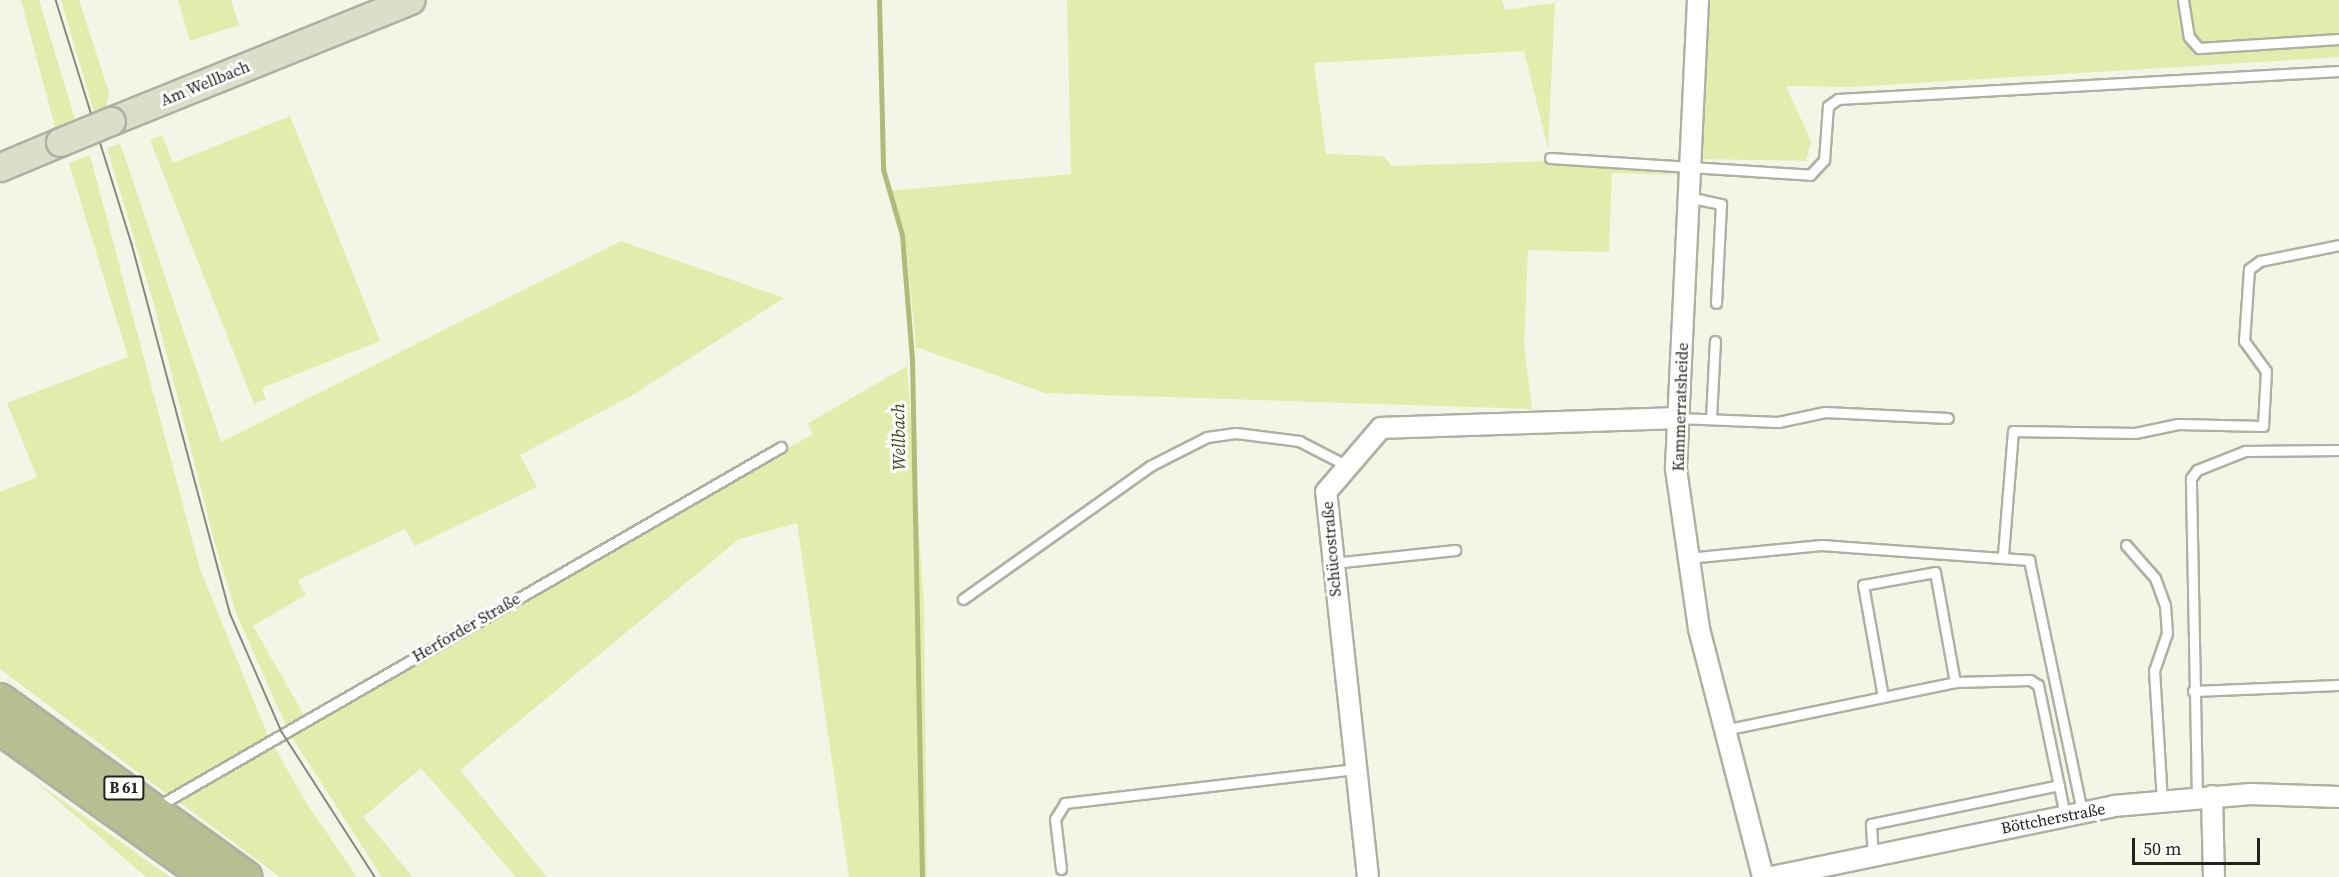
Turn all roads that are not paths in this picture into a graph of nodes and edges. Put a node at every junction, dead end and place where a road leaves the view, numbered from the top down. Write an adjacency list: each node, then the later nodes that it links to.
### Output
1 (411, 0): 7 (main road, Am Wellbach, bridge)
2 (1698, 0): 8 (street, Kammerratsheide)
3 (2183, 0): 4 (lane)
4 (2339, 39)
5 (2339, 71): 8 (lane)
6 (1550, 158): 8 (lane)
7 (0, 166)
8 (1690, 169): 9 (street, Kammerratsheide)
9 (1688, 197): 11 (lane); 13 (street, Kammerratsheide)
10 (2339, 245): 21 (lane)
11 (1716, 303)
12 (1715, 341): 15 (lane)
13 (1677, 418): 15 (lane); 18 (street, Schücostraße); 22 (street, Kammerratsheide)
14 (1948, 418): 15 (lane)
15 (1711, 419)
16 (781, 447): 37 (lane, Herforder Straße)
17 (2339, 450): 27 (lane)
18 (1346, 465): 23 (street, Schücostraße); 24 (lane)
19 (2126, 545): 36 (lane)
20 (1455, 550): 23 (lane)
21 (2003, 555): 22 (lane); 38 (lane)
22 (1686, 558): 31 (street, Kammerratsheide)
23 (1330, 564): 32 (street, Schücostraße)
24 (963, 599)
25 (1955, 682): 28 (lane); 28 (lane); 33 (lane)
26 (2339, 686): 27 (lane)
27 (2193, 691): 34 (lane)
28 (1883, 697): 31 (lane)
29 (0, 699): 37 (main road, B 61)
30 (0, 729): 41 (main road, B 61)
31 (1724, 730): 44 (street, Kammerratsheide)
32 (1355, 769): 40 (lane); 43 (street, Schücostraße)
33 (2059, 785): 38 (lane); 39 (lane)
34 (2204, 797): 35 (street, Böttcherstraße); 36 (street, Böttcherstraße); 46 (street)
35 (2339, 797)
36 (2162, 800): 38 (street, Böttcherstraße)
37 (153, 809): 42 (main road, B 61)
38 (2073, 813): 39 (street, Böttcherstraße)
39 (1873, 855): 45 (street, Böttcherstraße)
40 (1061, 869)
41 (207, 877)
42 (247, 877)
43 (1368, 877)
44 (1763, 877)
45 (1772, 877)
46 (2214, 877)

